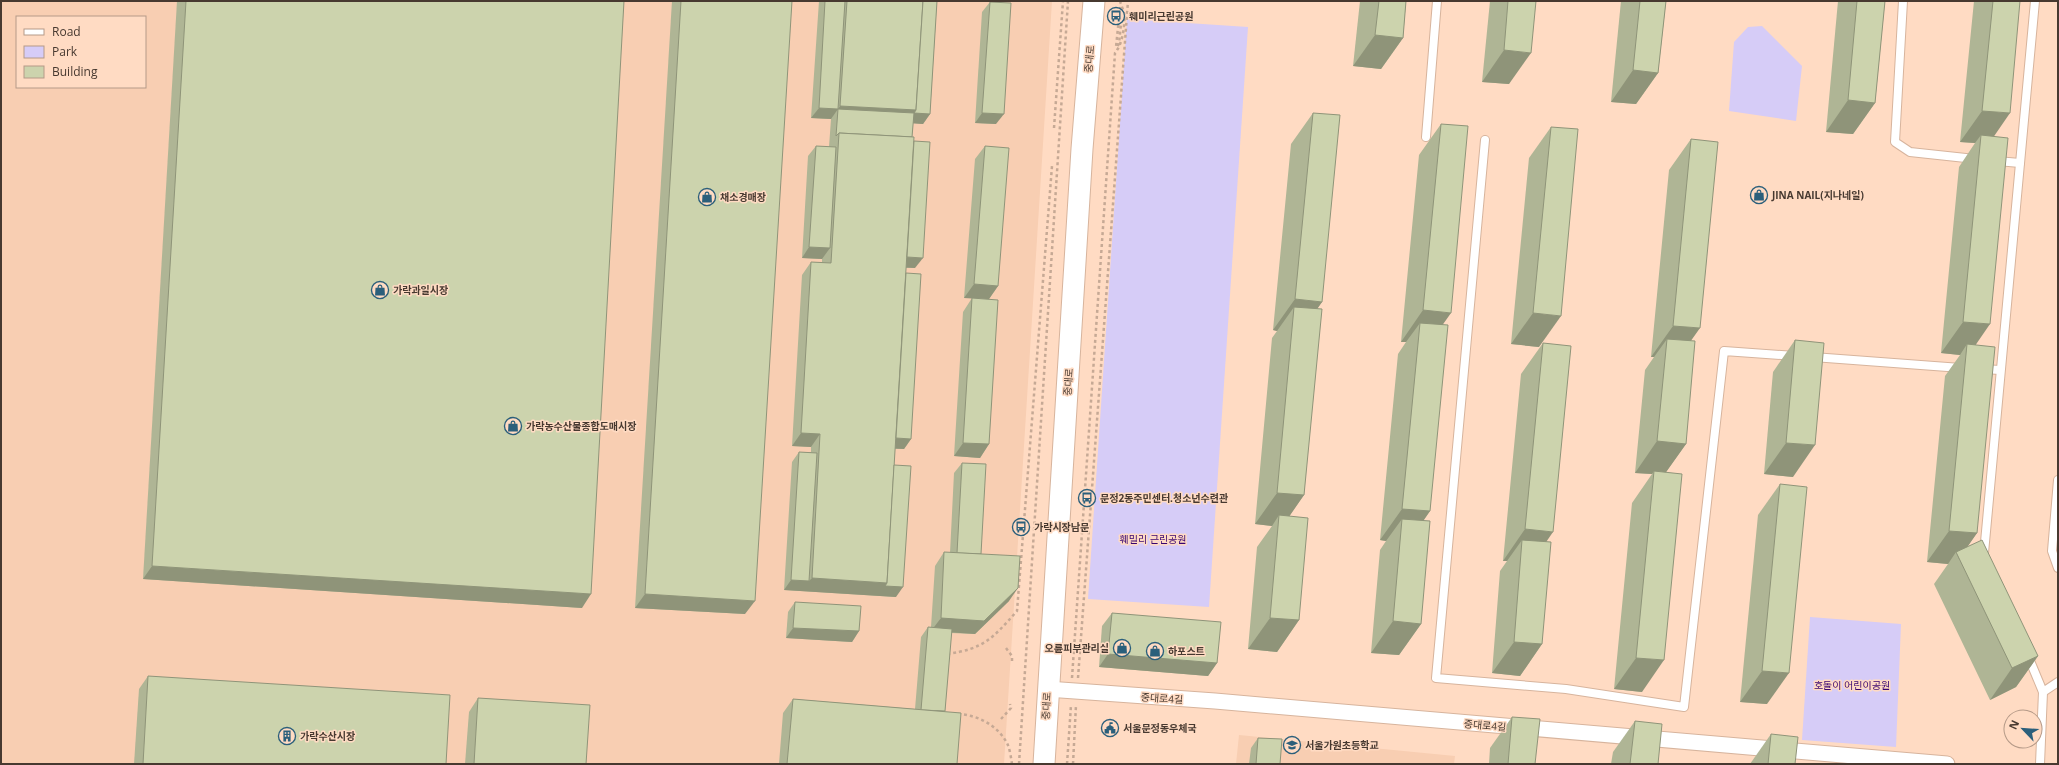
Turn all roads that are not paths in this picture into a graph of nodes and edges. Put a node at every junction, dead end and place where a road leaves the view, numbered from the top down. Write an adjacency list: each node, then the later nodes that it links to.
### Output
1 (1094, 1): 14 (main road, 중대로)
2 (1437, 1): 5 (lane)
3 (1904, 1): 7 (lane)
4 (2035, 1): 7 (lane)
5 (1426, 137)
6 (1485, 140): 8 (lane)
7 (2020, 163): 8 (lane)
8 (2000, 370): 10 (lane)
9 (2058, 480): 11 (lane)
10 (1986, 558)
11 (2058, 568)
12 (2025, 650): 15 (lane)
13 (2058, 682): 15 (lane)
14 (1047, 689): 16 (main road, 중대로); 17 (street, 중대로4길)
15 (2043, 692): 18 (lane)
16 (1044, 764)
17 (1947, 764)
18 (2040, 764)

